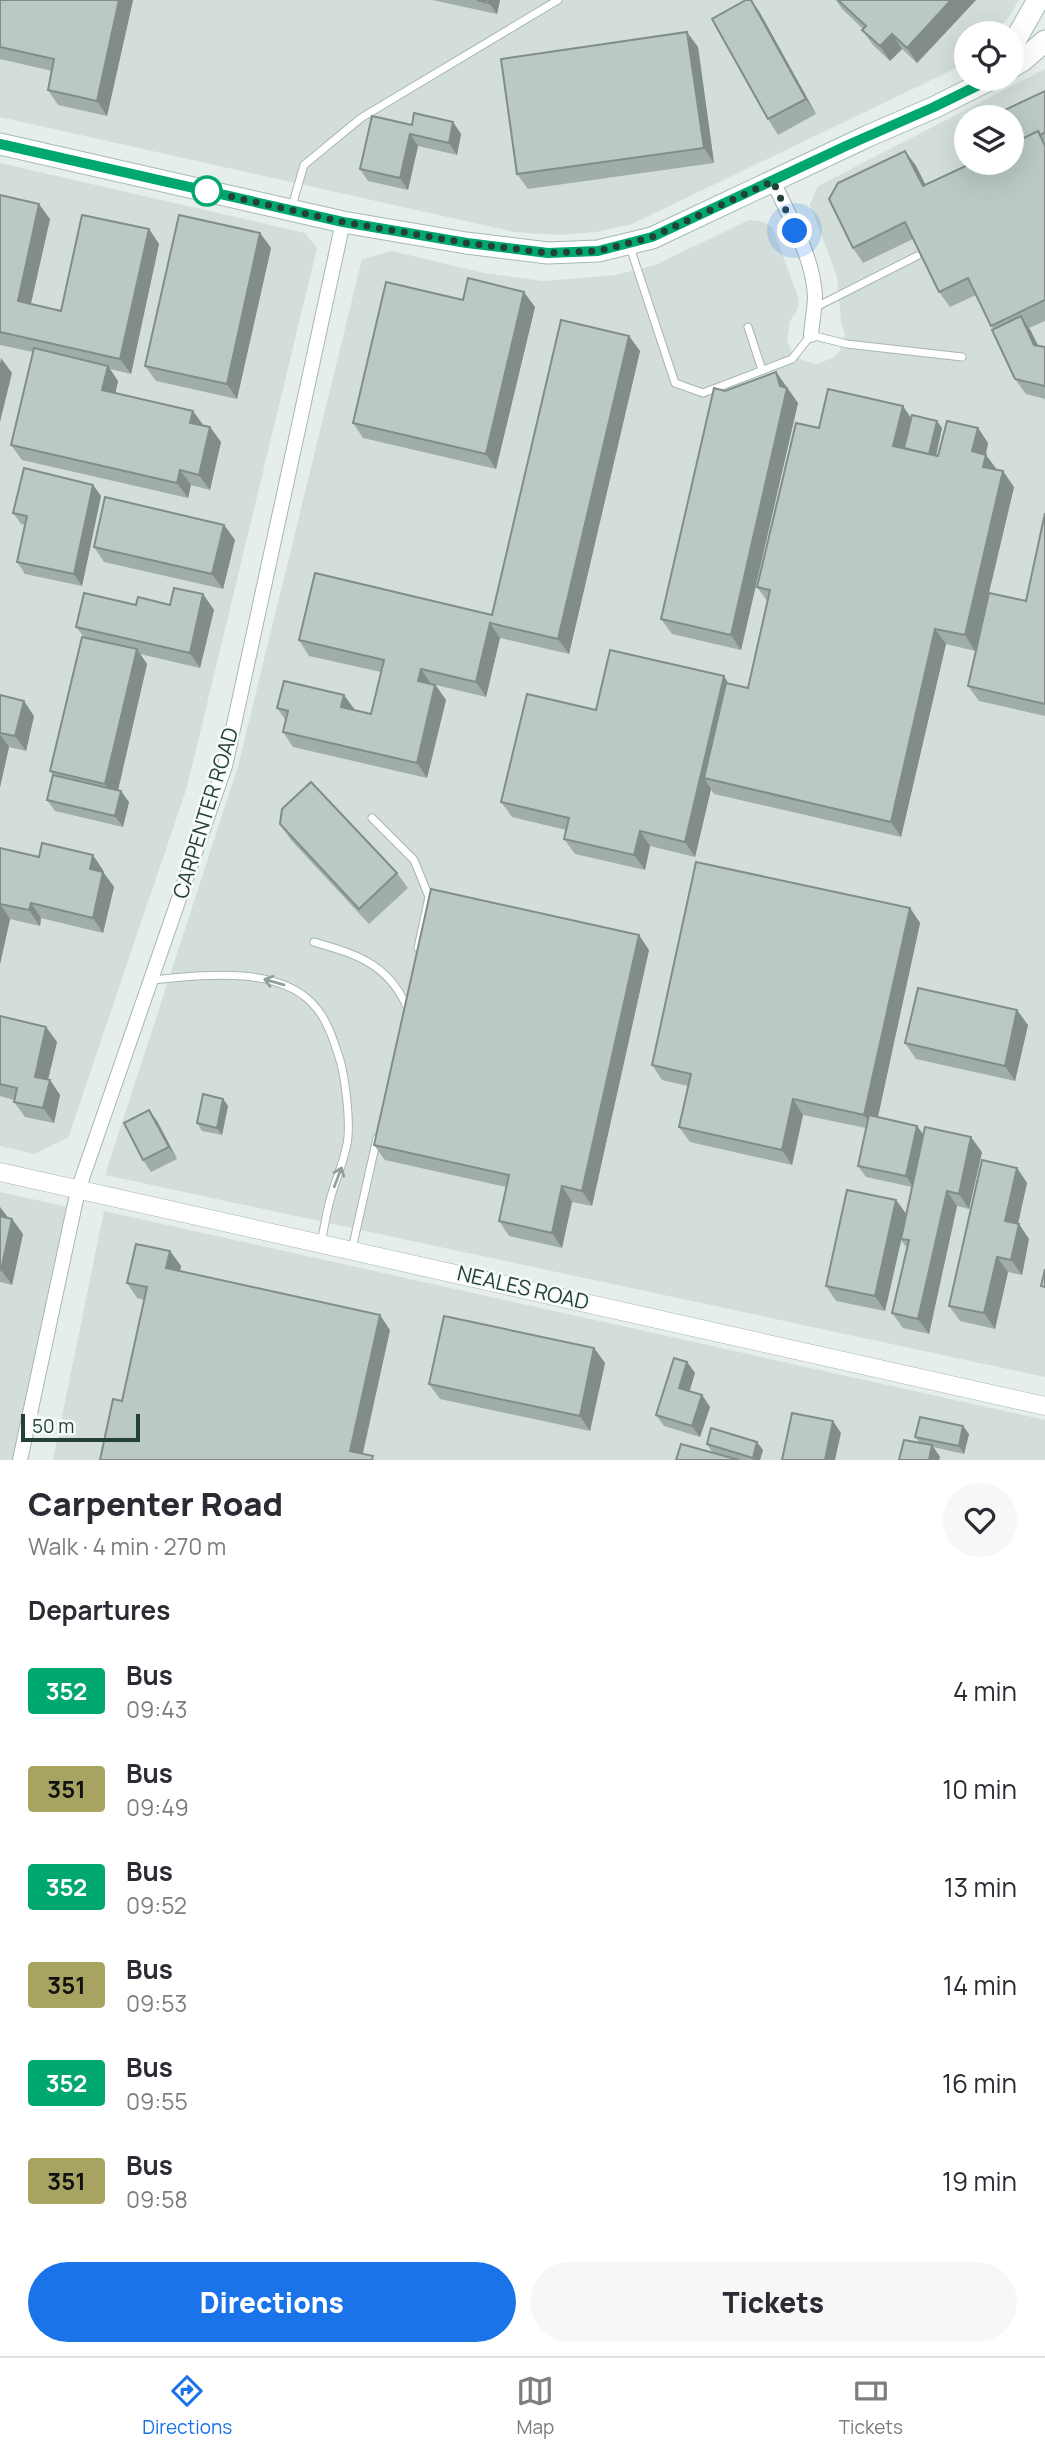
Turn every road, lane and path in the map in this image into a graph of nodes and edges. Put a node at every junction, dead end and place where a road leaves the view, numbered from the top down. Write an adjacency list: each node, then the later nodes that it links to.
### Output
1 (558, 0): 11 (lane)
2 (1038, 0): 3 (main road)
3 (1024, 27)
4 (1045, 41): 5 (main road)
5 (1024, 59)
6 (1045, 61): 7 (main road)
7 (1024, 70)
8 (961, 91): 10 (main road)
9 (0, 145): 11 (main road)
10 (773, 181): 13 (main road); 15 (street)
11 (290, 210): 12 (main road)
12 (343, 222): 13 (main road); 23 (street, CARPENTER ROAD)
13 (629, 243): 19 (lane)
14 (917, 256): 15 (lane)
15 (814, 308): 17 (street)
16 (748, 327): 19 (lane)
17 (811, 335): 18 (lane); 19 (lane)
18 (962, 357)
19 (762, 370)
20 (372, 818): 22 (lane)
21 (314, 942): 25 (lane)
22 (417, 951)
23 (151, 980): 29 (street, CARPENTER ROAD); 30 (lane, one-way to 23)
24 (409, 992): 25 (lane)
25 (406, 1005): 26 (lane)
26 (403, 1019)
27 (379, 1127): 31 (lane)
28 (0, 1172): 29 (street, NEALES ROAD)
29 (78, 1190): 30 (street, NEALES ROAD); 33 (street, CARPENTER ROAD)
30 (321, 1243): 31 (street, NEALES ROAD)
31 (352, 1250): 32 (street, NEALES ROAD)
32 (1045, 1406)
33 (20, 1460)

